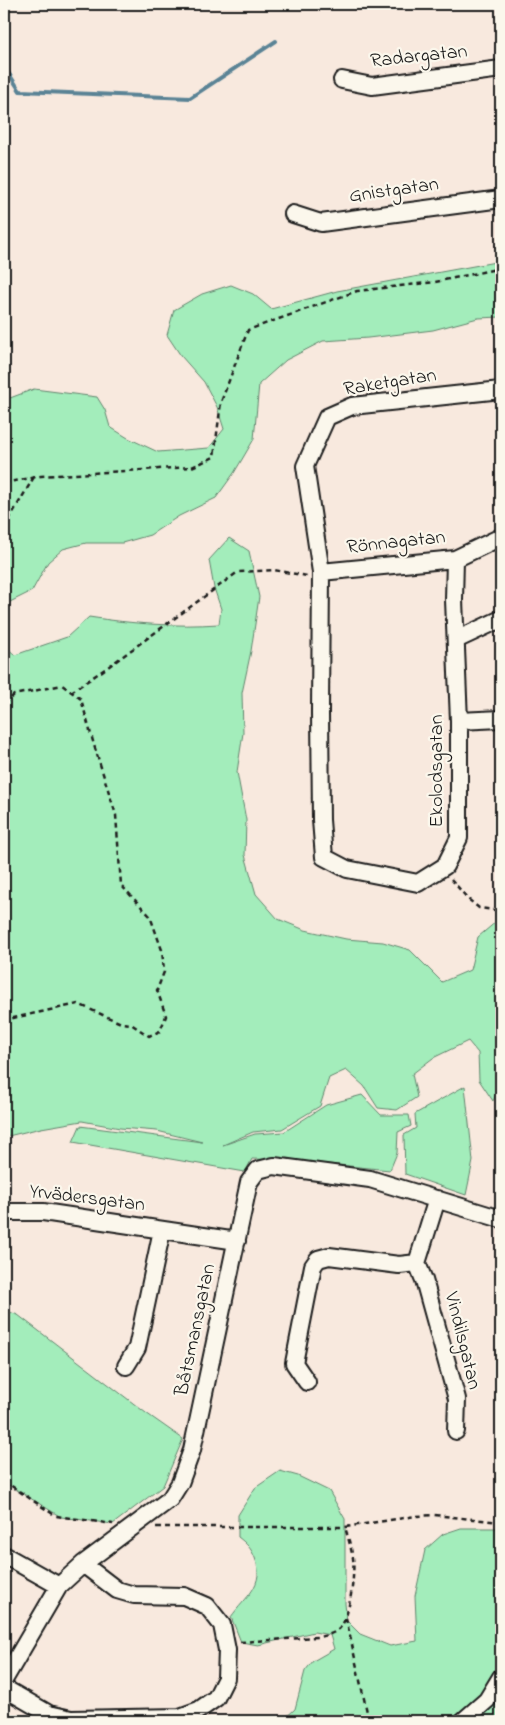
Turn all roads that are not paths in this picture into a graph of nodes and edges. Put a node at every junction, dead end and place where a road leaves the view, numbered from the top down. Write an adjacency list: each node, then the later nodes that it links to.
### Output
1 (501, 69): 2 (street, Radargatan)
2 (342, 80)
3 (501, 199): 4 (street, Gnistgatan)
4 (292, 214)
5 (501, 390): 8 (street, Raketgatan)
6 (501, 537): 7 (street, Rönnagatan)
7 (455, 560): 8 (street, Rönnagatan); 10 (street, Ekolodsgatan)
8 (321, 575): 12 (street, Ekolodsgatan)
9 (501, 619): 10 (street)
10 (456, 640): 12 (street, Ekolodsgatan)
11 (501, 719): 12 (street)
12 (459, 721)
13 (437, 1199): 15 (street, Båtsmansgatan); 17 (street, Båtsmansgatan); 18 (street)
14 (7, 1212): 16 (street, Yrvädersgatan)
15 (501, 1220)
16 (162, 1230): 17 (street, Yrvädersgatan); 19 (street, Yrvädersgatan)
17 (237, 1241): 23 (street, Båtsmansgatan)
18 (417, 1264): 20 (street); 21 (street, Vindilsgatan)
19 (126, 1366)
20 (307, 1382)
21 (456, 1431)
22 (4, 1555): 24 (street)
23 (83, 1564): 24 (street, Båtsmansgatan); 27 (street)
24 (59, 1586): 26 (street, Båtsmansgatan)
25 (501, 1677): 28 (street)
26 (4, 1680)
27 (4, 1688)
28 (463, 1721)

